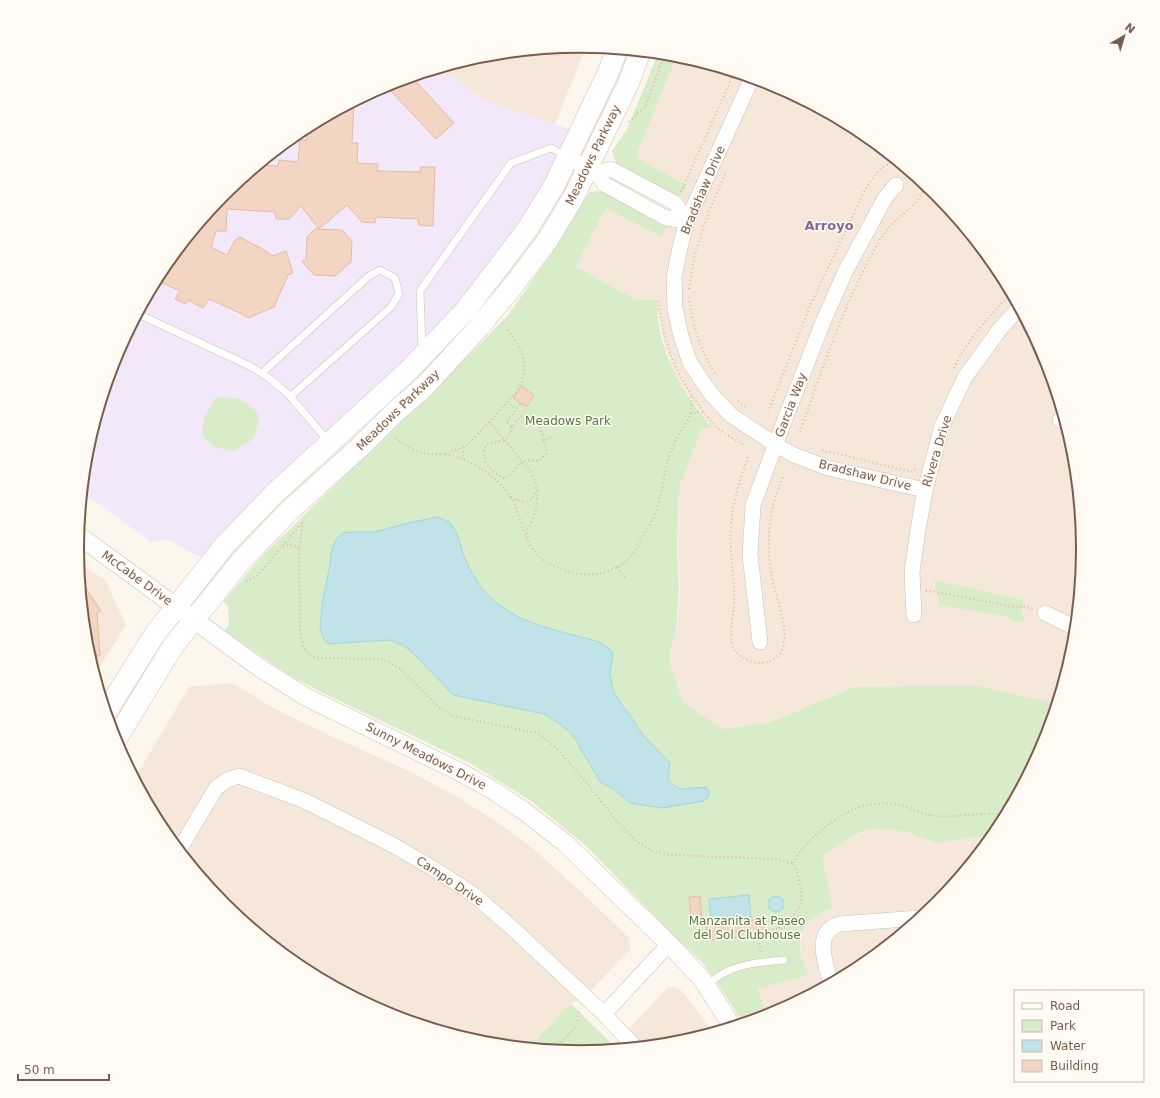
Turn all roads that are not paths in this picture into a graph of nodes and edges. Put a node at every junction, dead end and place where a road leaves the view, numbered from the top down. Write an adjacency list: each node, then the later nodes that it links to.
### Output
1 (615, 54): 4 (main road, Meadows Parkway)
2 (638, 56): 5 (main road, Meadows Parkway)
3 (750, 83): 7 (street, Bradshaw Drive)
4 (568, 157): 5 (street); 10 (main road, Meadows Parkway); 10 (lane)
5 (593, 171): 7 (street); 20 (main road, Meadows Parkway)
6 (896, 185): 14 (street, Garcia Way)
7 (687, 221): 14 (street, Bradshaw Drive)
8 (1016, 312): 15 (street, Rivera Drive)
9 (142, 316): 11 (lane)
10 (422, 356): 13 (main road, Meadows Parkway)
11 (262, 373): 12 (lane); 12 (lane)
12 (290, 397): 13 (lane)
13 (330, 443): 17 (main road, Meadows Parkway)
14 (776, 445): 15 (street, Bradshaw Drive); 22 (street, Garcia Way)
15 (925, 490): 19 (street, Rivera Drive)
16 (84, 540): 17 (street, McCabe Drive)
17 (177, 606): 20 (street, McCabe Drive); 23 (main road, Meadows Parkway)
18 (1045, 613): 21 (street)
19 (914, 615)
20 (194, 619): 24 (main road, Meadows Parkway); 27 (street, Sunny Meadows Drive)
21 (1070, 625)
22 (760, 642)
23 (110, 706)
24 (120, 733)
25 (182, 845): 31 (street, Campo Drive)
26 (911, 918): 29 (street)
27 (669, 944): 30 (street, Sunny Meadows Drive); 31 (street)
28 (784, 960): 30 (lane)
29 (829, 978)
30 (707, 985): 32 (street, Sunny Meadows Drive)
31 (604, 1014): 33 (street, Campo Drive)
32 (729, 1022)
33 (631, 1042)

